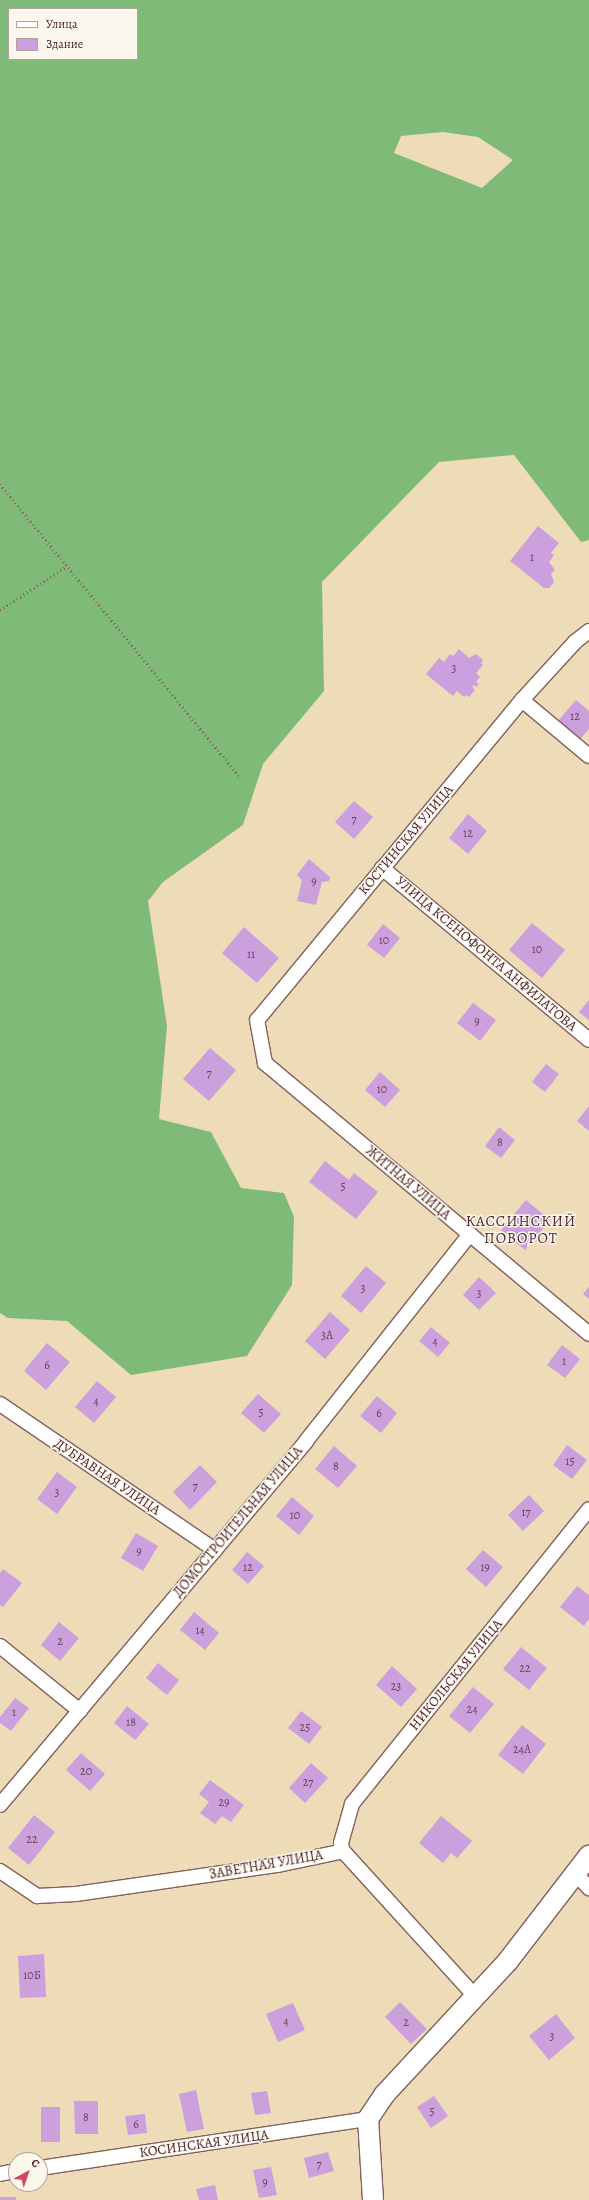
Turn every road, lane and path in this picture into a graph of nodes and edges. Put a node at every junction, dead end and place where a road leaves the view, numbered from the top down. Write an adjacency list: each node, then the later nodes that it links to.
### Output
1 (0, 484): 2 (path)
2 (67, 566): 3 (path); 7 (path)
3 (0, 610)
4 (589, 631): 5 (street, КОСТИНСКАЯ УЛИЦА)
5 (522, 700): 6 (street); 8 (street, КОСТИНСКАЯ УЛИЦА)
6 (589, 756)
7 (241, 778)
8 (382, 868): 9 (street, УЛИЦА КСЕНОФОНТА АНФИЛАТОВА); 10 (street, КОСТИНСКАЯ УЛИЦА)
9 (589, 1040)
10 (264, 1063): 11 (street, ЖИТНАЯ УЛИЦА)
11 (470, 1234): 12 (street, ЖИТНАЯ УЛИЦА); 15 (street, ДОМОСТРОИТЕЛЬНАЯ УЛИЦА)
12 (589, 1334)
13 (0, 1404): 15 (street, ДУБРАВНАЯ УЛИЦА)
14 (589, 1509): 19 (street, НИКОЛЬСКАЯ УЛИЦА)
15 (215, 1550): 17 (street, ДОМОСТРОИТЕЛЬНАЯ УЛИЦА)
16 (0, 1646): 17 (street)
17 (80, 1711): 18 (street, ДОМОСТРОИТЕЛЬНАЯ УЛИЦА)
18 (0, 1805)
19 (342, 1850): 21 (street, ЗАВЕТНАЯ УЛИЦА); 24 (street, ЗАВЕТНАЯ УЛИЦА)
20 (589, 1856): 22 (street)
21 (0, 1871)
22 (575, 1873): 23 (street); 24 (street)
23 (589, 1888)
24 (475, 1996): 25 (street)
25 (368, 2119): 26 (street, КОСИНСКАЯ УЛИЦА); 27 (street)
26 (48, 2167)
27 (373, 2200)

